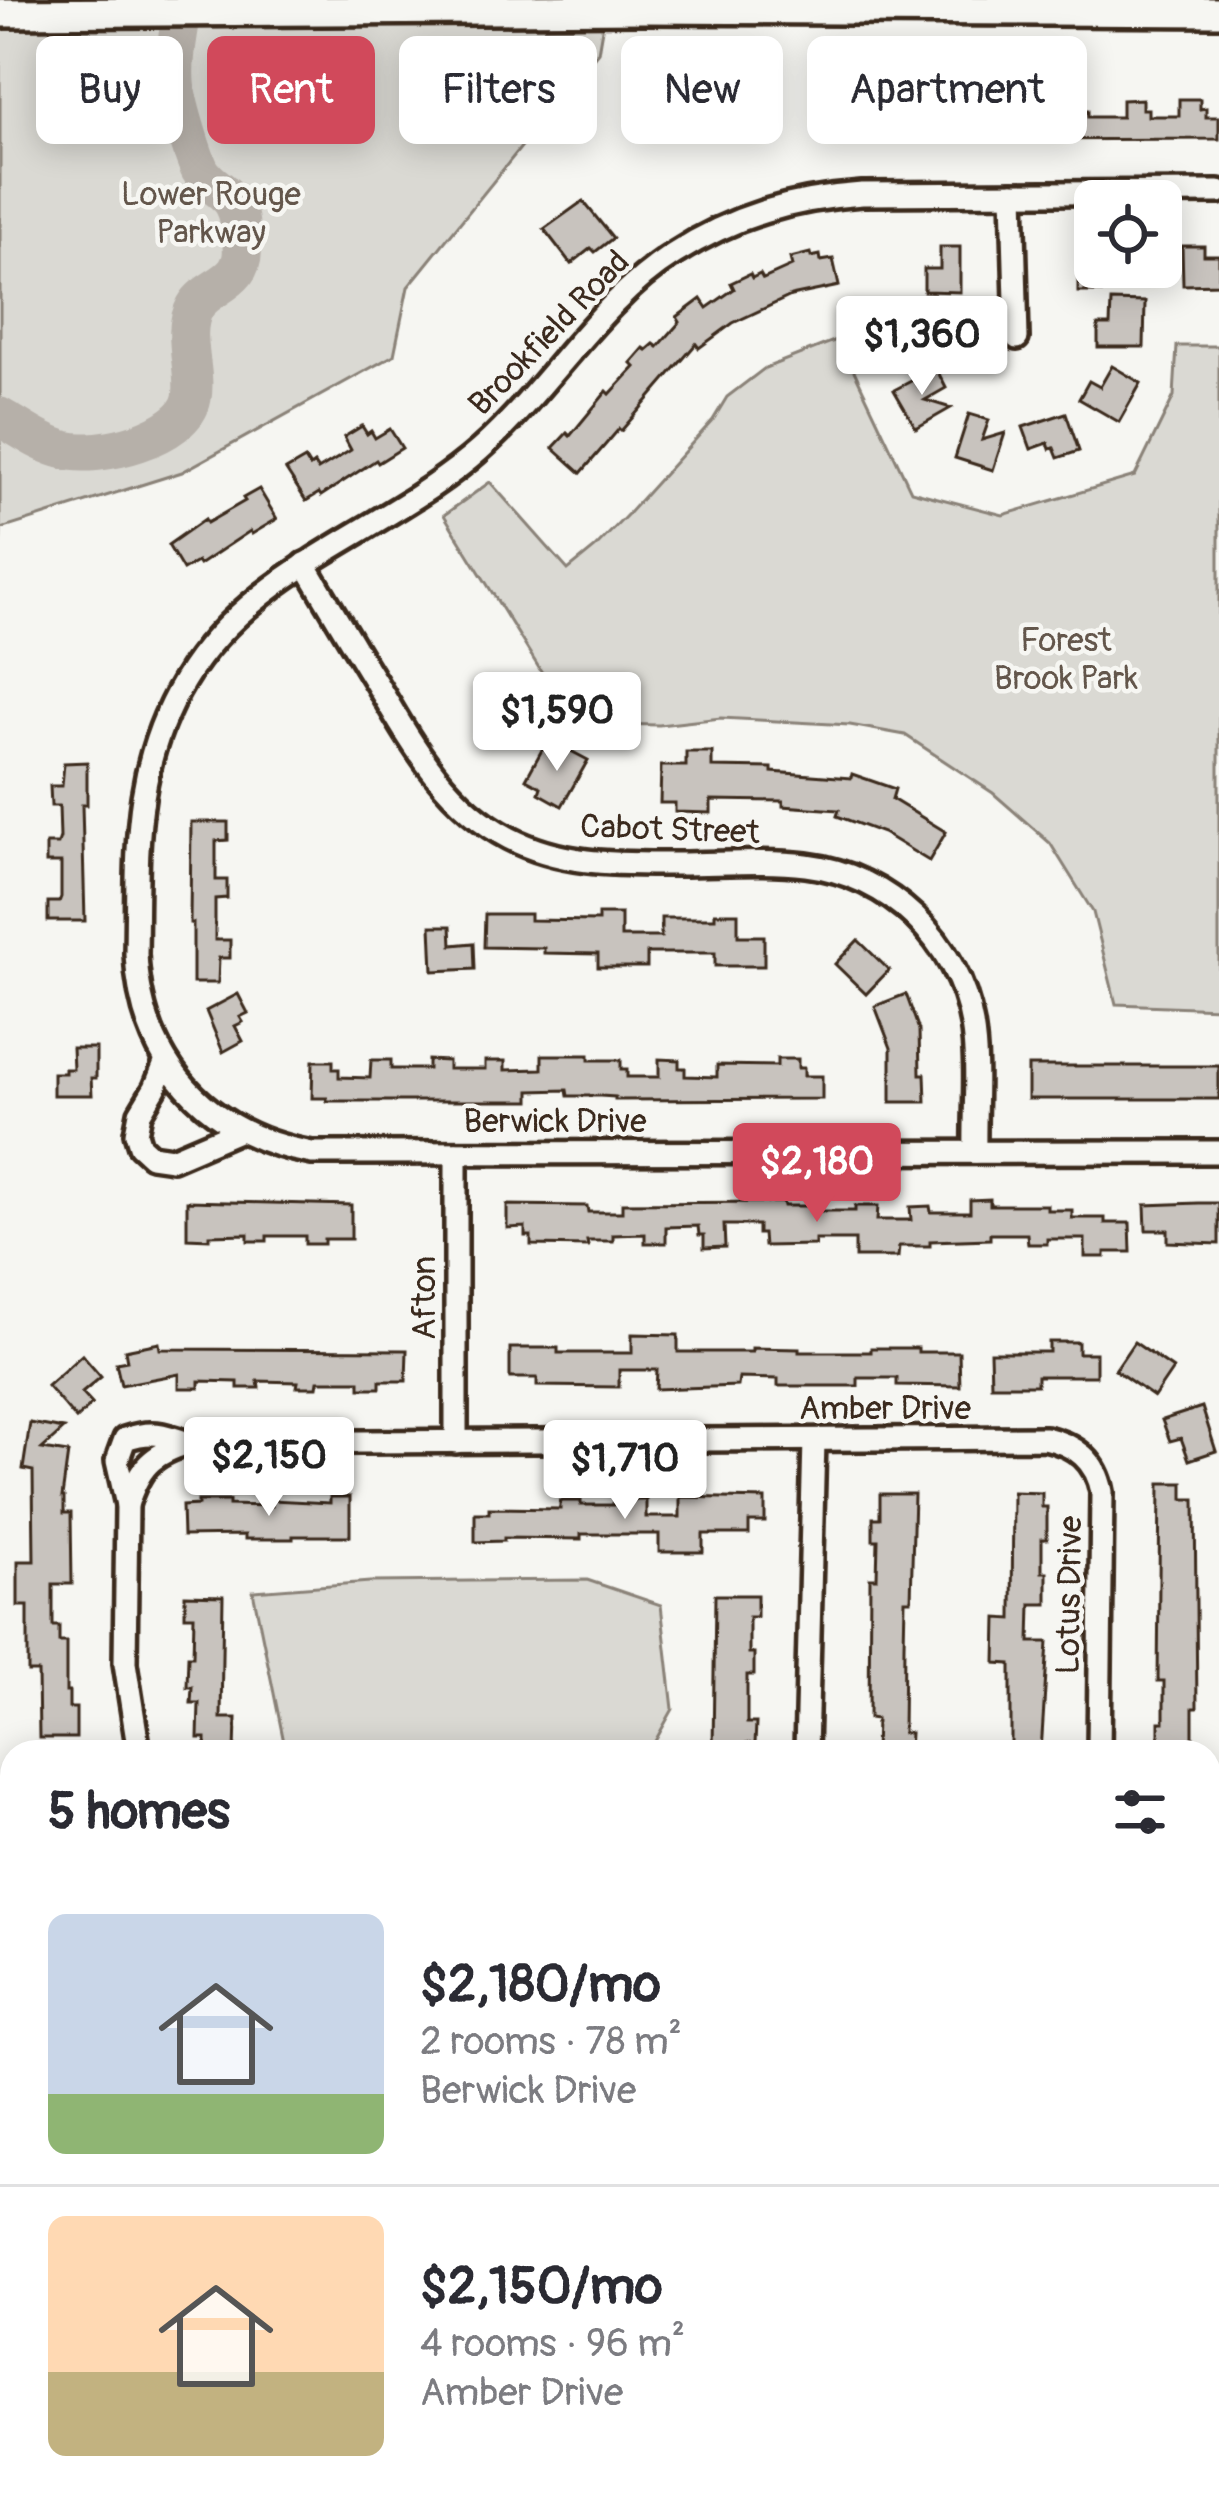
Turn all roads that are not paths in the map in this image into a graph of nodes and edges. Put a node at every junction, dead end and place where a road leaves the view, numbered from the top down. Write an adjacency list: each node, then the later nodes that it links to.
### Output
1 (834, 5): 2 (street); 3 (street)
2 (1219, 12)
3 (0, 13)
4 (1219, 191): 5 (street, Brookfield Road)
5 (1013, 193): 6 (street); 7 (street, Brookfield Road)
6 (1017, 338)
7 (304, 564): 8 (street, Brookfield Road); 10 (street, Cabot Street)
8 (166, 1061): 9 (street, Berwick Drive); 9 (street)
9 (240, 1130): 12 (street, Berwick Drive)
10 (975, 1152): 11 (street, Berwick Drive); 12 (street, Berwick Drive)
11 (1219, 1152)
12 (456, 1154): 14 (street, Afton)
13 (814, 1440): 14 (street, Amber Drive); 16 (street, Amber Drive); 19 (street)
14 (456, 1442): 15 (street, Amber Drive)
15 (189, 1443): 17 (street, Amber Drive); 17 (street, Amber Drive)
16 (1075, 1448): 20 (street, Lotus Drive)
17 (127, 1505): 18 (street)
18 (138, 1740)
19 (806, 1740)
20 (1099, 1740)

